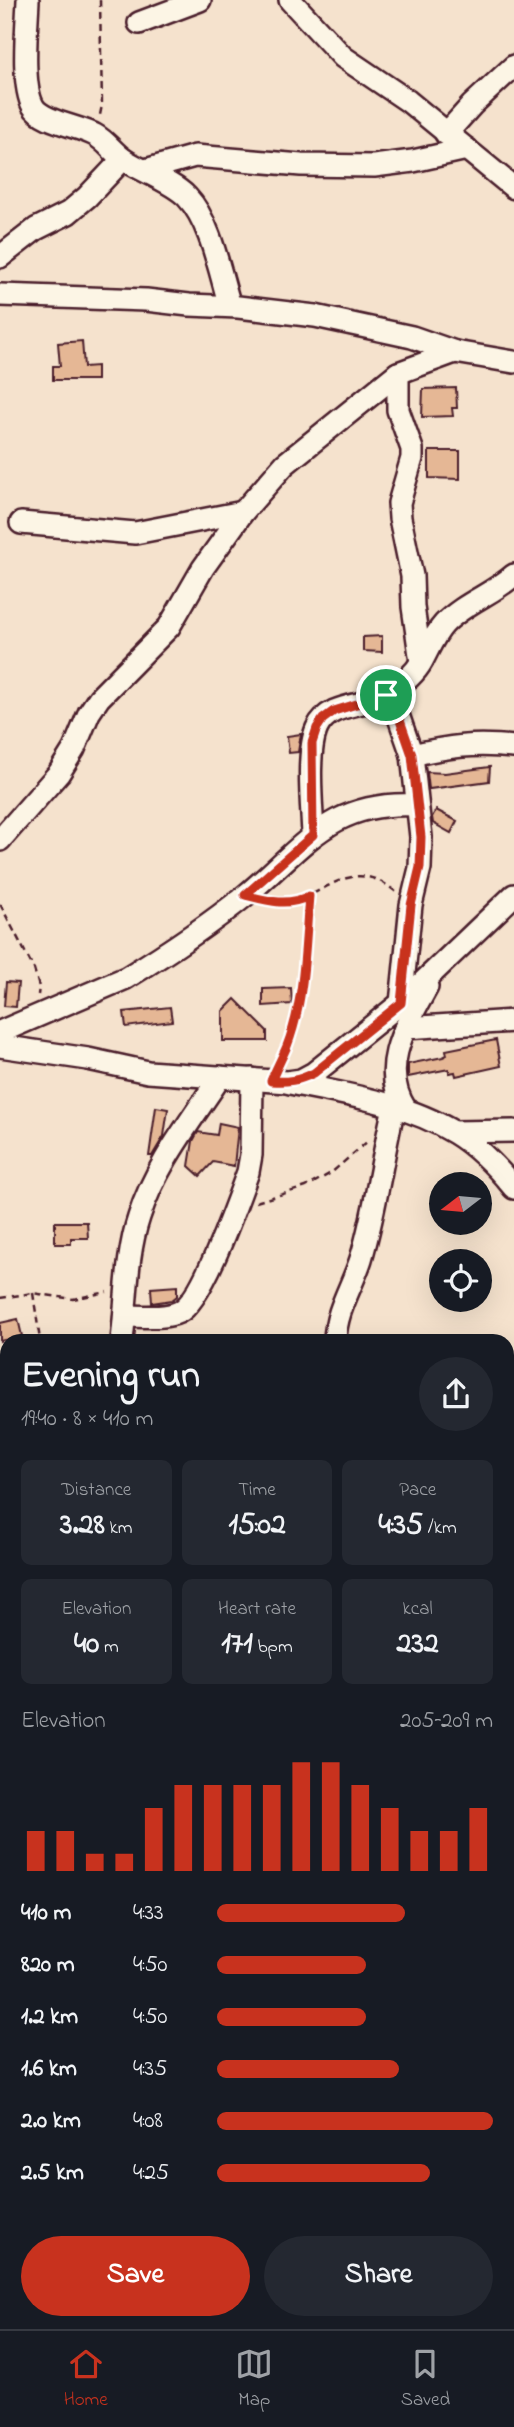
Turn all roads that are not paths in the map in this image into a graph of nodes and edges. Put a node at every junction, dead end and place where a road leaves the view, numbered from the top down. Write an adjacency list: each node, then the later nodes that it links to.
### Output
1 (28, 0): 8 (street)
2 (200, 0): 4 (street)
3 (290, 0): 6 (street)
4 (139, 23)
5 (514, 66): 6 (street)
6 (446, 134): 7 (street)
7 (467, 149): 9 (street); 10 (street)
8 (123, 159): 9 (street); 11 (street)
9 (145, 170): 13 (street)
10 (514, 188)
11 (0, 257)
12 (0, 295): 13 (street)
13 (229, 306): 14 (street)
14 (455, 352): 15 (street); 16 (street)
15 (514, 362)
16 (398, 373): 17 (street); 20 (street)
17 (243, 512): 18 (street); 26 (street)
18 (21, 523)
19 (514, 575): 20 (street)
20 (422, 662): 21 (street)
21 (386, 695): 23 (street); 25 (street)
22 (514, 747): 23 (street)
23 (412, 755): 24 (street)
24 (416, 805): 25 (street); 29 (street)
25 (313, 835): 32 (street)
26 (0, 839)
27 (514, 895): 28 (street)
28 (439, 967): 29 (street); 31 (street)
29 (401, 1003): 35 (street)
30 (514, 1021): 31 (street)
31 (405, 1028): 36 (street)
32 (0, 1032)
33 (0, 1046): 34 (street)
34 (220, 1077): 35 (street); 40 (street)
35 (270, 1081): 36 (street); 40 (street)
36 (397, 1114): 38 (street); 42 (street)
37 (514, 1131): 38 (street)
38 (454, 1132): 39 (street)
39 (514, 1188)
40 (125, 1316): 41 (street)
41 (123, 1334)
42 (336, 1334)

